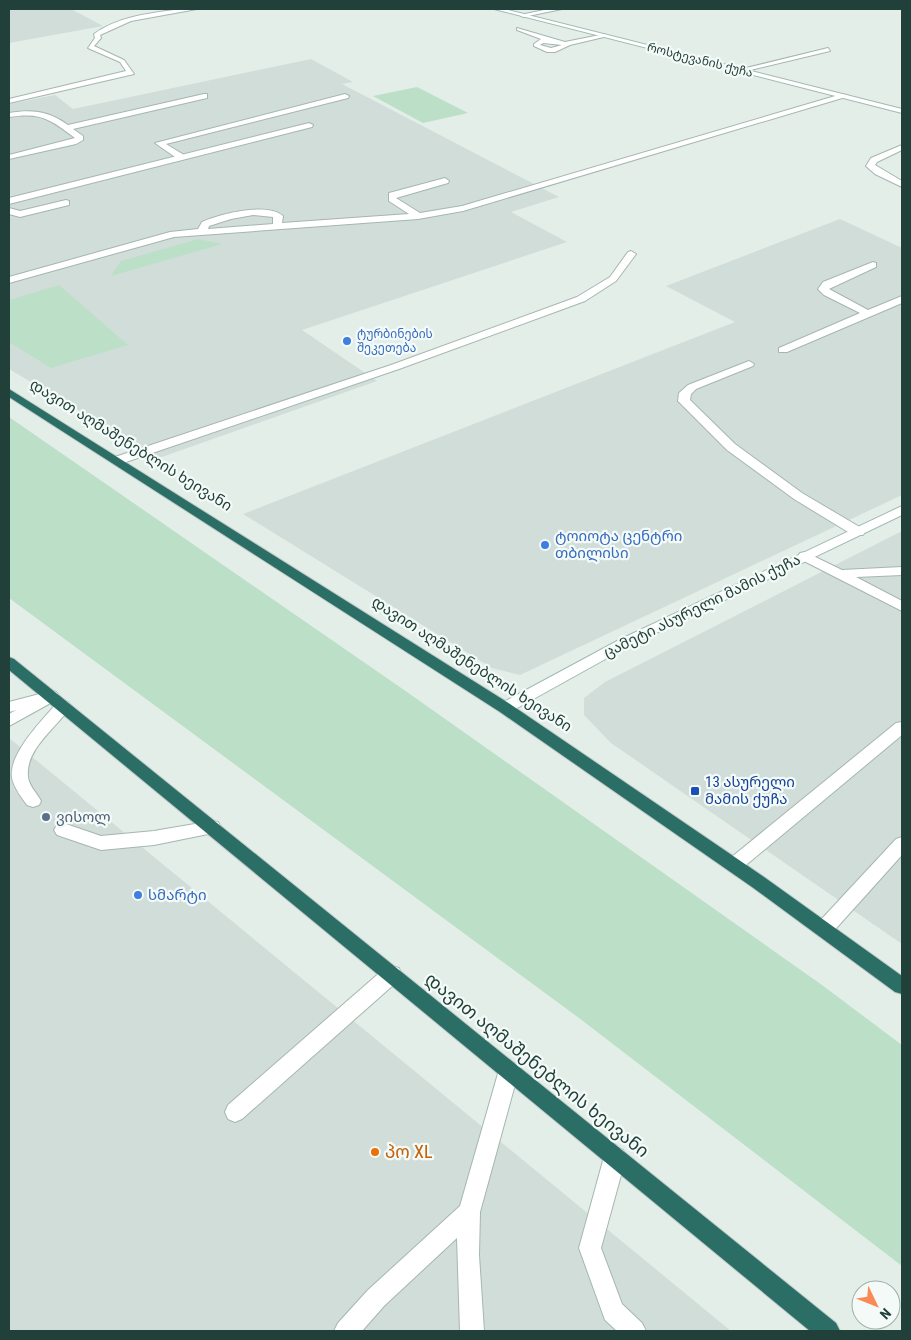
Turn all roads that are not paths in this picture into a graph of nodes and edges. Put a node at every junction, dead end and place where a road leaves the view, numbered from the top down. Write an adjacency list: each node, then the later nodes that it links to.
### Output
1 (194, 9): 14 (street)
2 (497, 9): 4 (street, როსტევანის ქუჩა)
3 (558, 9): 4 (street)
4 (524, 15): 6 (street, როსტევანის ქუჩა)
5 (519, 29): 7 (street)
6 (605, 36): 8 (street); 10 (street, როსტევანის ქუჩა)
7 (550, 40): 8 (street); 8 (street)
8 (566, 44)
9 (828, 50): 10 (street)
10 (742, 70): 13 (street, როსტევანის ქუჩა)
11 (204, 96): 18 (street)
12 (345, 96): 21 (street)
13 (845, 96): 15 (street, როსტევანის ქუჩა); 27 (street)
14 (9, 101)
15 (902, 111)
16 (9, 116): 18 (street)
17 (309, 125): 21 (street)
18 (67, 128): 20 (street)
19 (902, 147): 23 (street)
20 (9, 157)
21 (181, 157): 24 (street)
22 (445, 181): 27 (street)
23 (902, 184)
24 (9, 201)
25 (66, 203): 26 (street)
26 (9, 212)
27 (418, 216): 28 (street)
28 (277, 227): 29 (street); 29 (street)
29 (202, 232): 32 (street)
30 (631, 254): 38 (street)
31 (872, 265): 34 (street)
32 (9, 280)
33 (902, 299): 34 (street)
34 (869, 314): 35 (street)
35 (784, 350)
36 (749, 364): 40 (street)
37 (9, 392): 38 (highway, დავით აღმაშენებლის ხეივანი)
38 (119, 460): 48 (highway, დავით აღმაშენებლის ხეივანი)
39 (902, 510): 40 (street, ცამეტი ასურელი მამის ქუჩა)
40 (858, 532): 41 (street, ცამეტი ასურელი მამის ქუჩა)
41 (805, 556): 43 (street); 48 (street, ცამეტი ასურელი მამის ქუჩა)
42 (902, 571): 43 (street)
43 (839, 574): 44 (street)
44 (902, 607)
45 (9, 662): 46 (highway, დავით აღმაშენებლის ხეივანი)
46 (57, 701): 47 (street); 49 (street); 51 (street); 52 (highway, დავით აღმაშენებლის ხეივანი)
47 (9, 707)
48 (506, 708): 55 (highway, დავით აღმაშენებლის ხეივანი)
49 (9, 721)
50 (902, 727): 55 (street)
51 (33, 801)
52 (212, 827): 53 (street); 57 (highway, დავით აღმაშენებლის ხეივანი)
53 (63, 830)
54 (902, 844): 56 (street)
55 (734, 865): 56 (highway, დავით აღმაშენებლის ხეივანი)
56 (824, 929): 58 (highway, დავით აღმაშენებლის ხეივანი)
57 (392, 974): 59 (highway, დავით აღმაშენებლის ხეივანი); 60 (street)
58 (902, 986)
59 (509, 1070): 61 (highway, დავით აღმაშენებლის ხეივანი); 62 (street)
60 (235, 1112)
61 (616, 1157): 65 (street); 66 (highway, დავით აღმაშენებლის ხეივანი)
62 (469, 1212): 63 (street); 64 (street)
63 (346, 1331)
64 (472, 1331)
65 (634, 1331)
66 (828, 1331)

